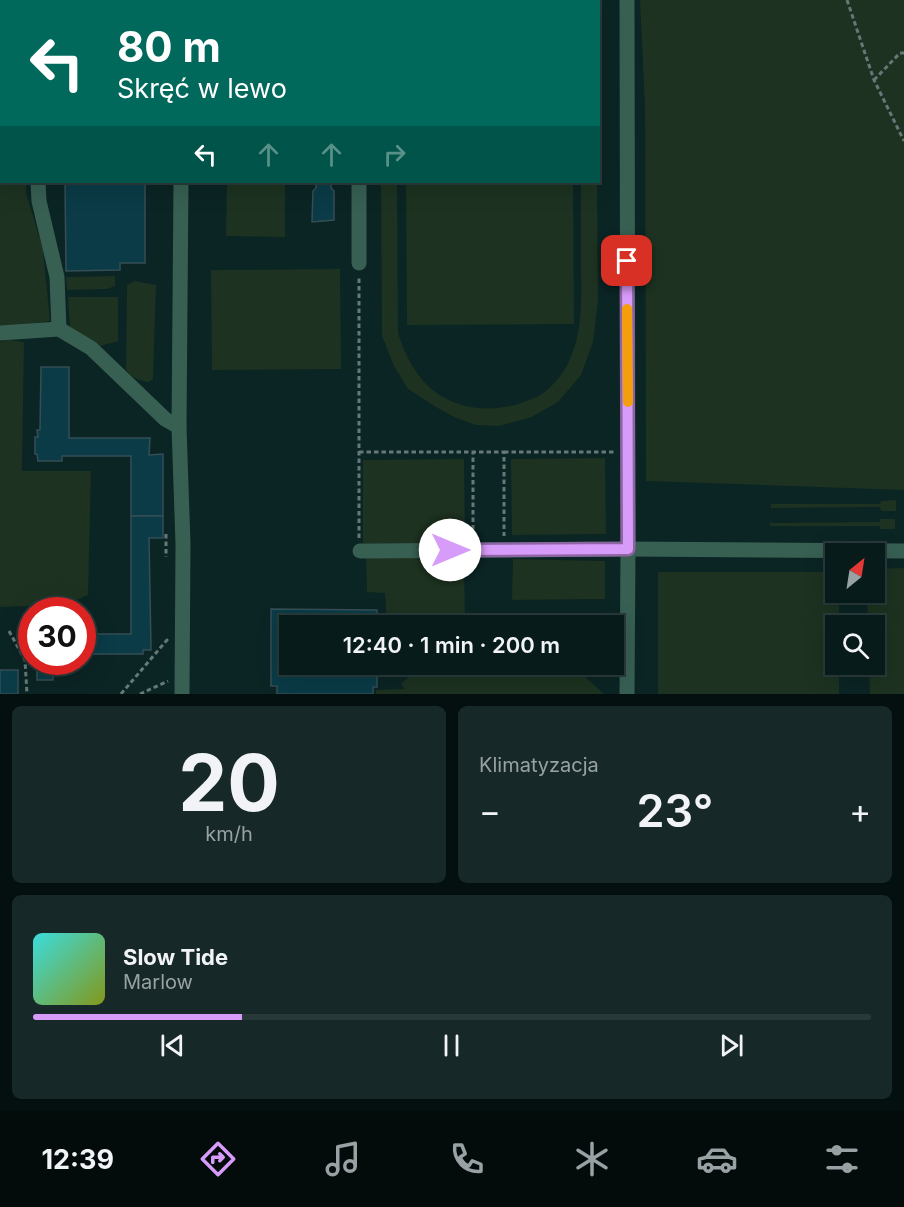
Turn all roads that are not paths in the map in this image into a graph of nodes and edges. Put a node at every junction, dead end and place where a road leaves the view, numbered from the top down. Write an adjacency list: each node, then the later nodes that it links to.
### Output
1 (627, 0): 9 (street)
2 (38, 183): 6 (street)
3 (181, 183): 8 (street)
4 (359, 183): 5 (street)
5 (359, 263)
6 (59, 329): 7 (street); 8 (street)
7 (0, 333)
8 (179, 427): 12 (street)
9 (628, 549): 10 (street); 11 (street); 13 (street)
10 (360, 551)
11 (904, 551)
12 (176, 691)
13 (627, 694)

